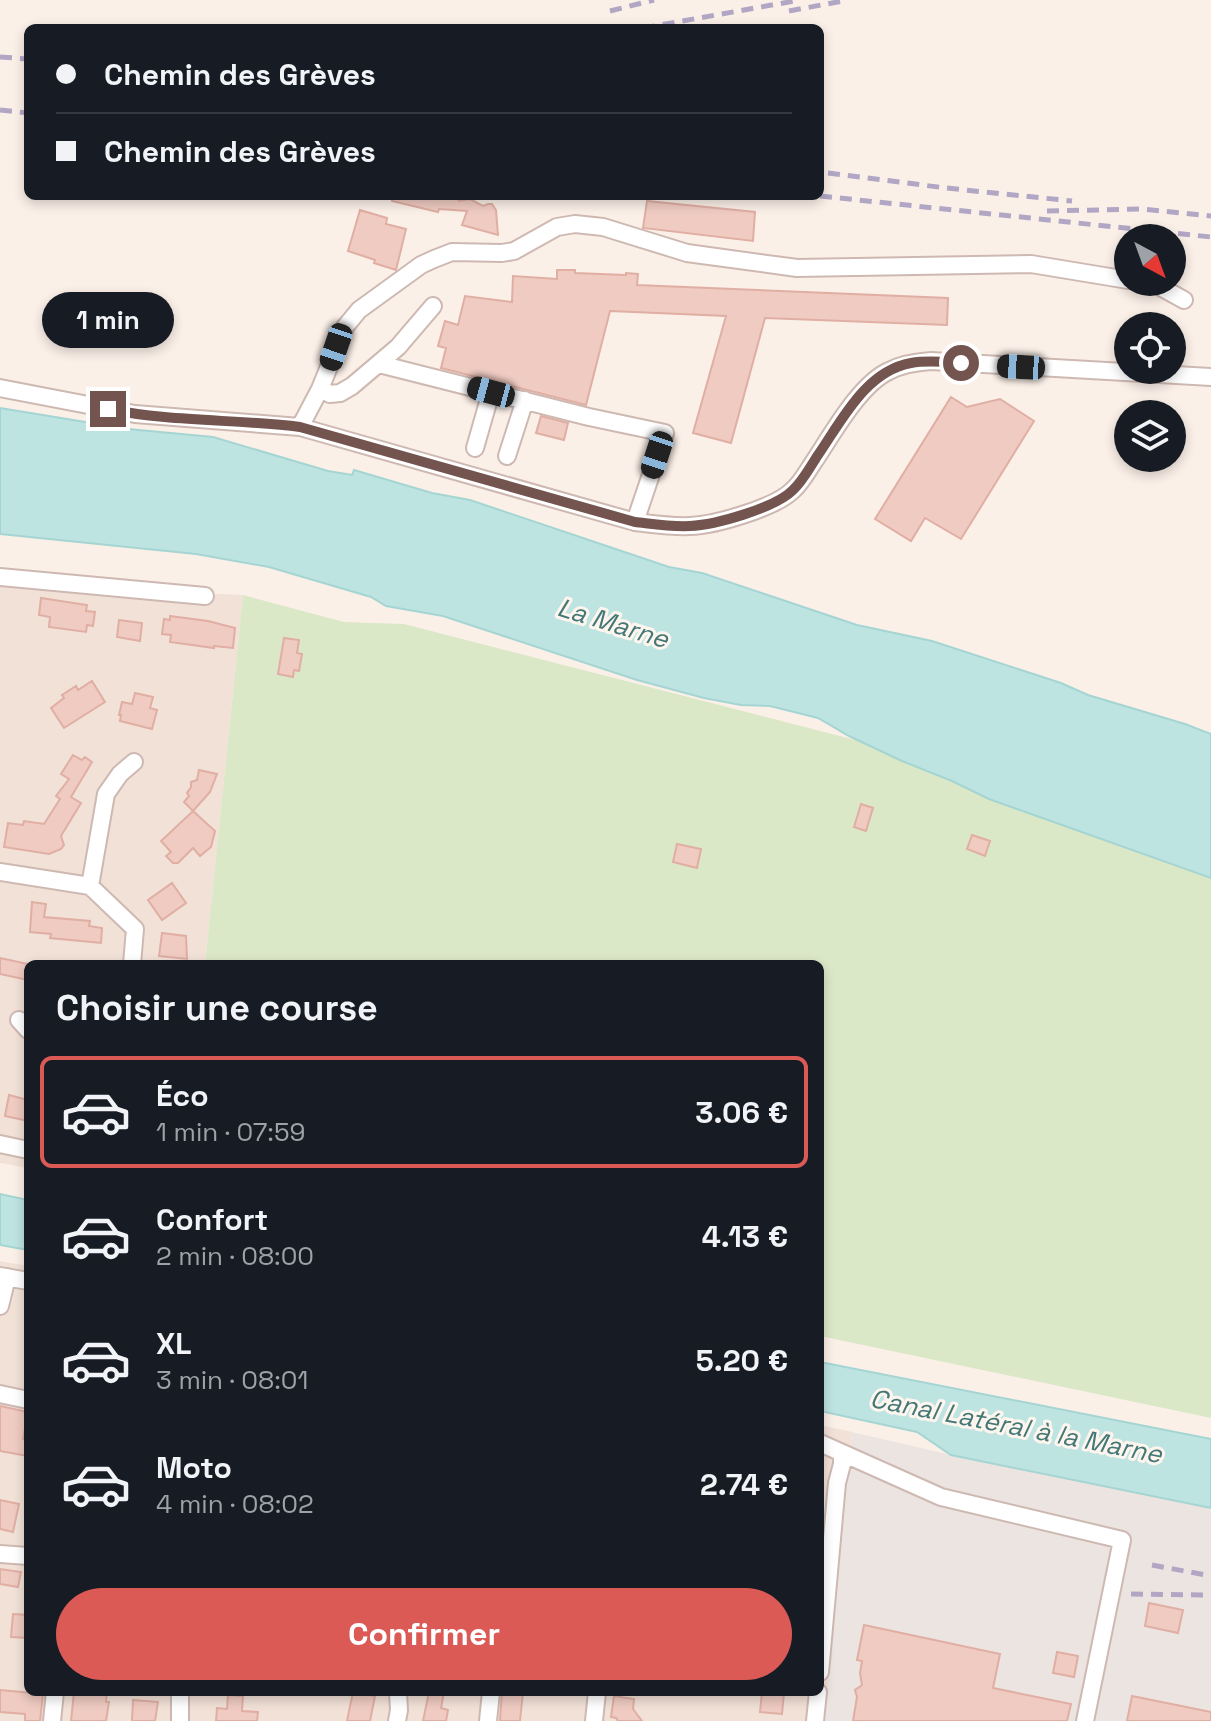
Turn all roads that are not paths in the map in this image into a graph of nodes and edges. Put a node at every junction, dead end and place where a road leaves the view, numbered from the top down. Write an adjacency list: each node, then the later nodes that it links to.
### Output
1 (1114, 278): 8 (street)
2 (1177, 296): 3 (street)
3 (1184, 300)
4 (433, 306): 5 (street)
5 (379, 364): 8 (street); 9 (street)
6 (1211, 377): 14 (street)
7 (0, 388): 11 (street)
8 (320, 389): 11 (street)
9 (491, 392): 10 (street); 12 (street)
10 (525, 400): 13 (street); 14 (street)
11 (300, 427): 14 (street)
12 (475, 448)
13 (507, 456)
14 (635, 522)
15 (0, 577): 16 (street)
16 (205, 596)
17 (134, 762): 19 (street)
18 (0, 872): 19 (street)
19 (90, 886): 20 (street)
20 (132, 960)
21 (0, 1144): 22 (street)
22 (24, 1149)
23 (3, 1277): 24 (street); 25 (street)
24 (24, 1280)
25 (0, 1306)
26 (0, 1394): 27 (street)
27 (24, 1399)
28 (824, 1445): 29 (street)
29 (842, 1453): 32 (street); 45 (street)
30 (0, 1554): 31 (street)
31 (24, 1556)
32 (824, 1628)
33 (55, 1696): 39 (street)
34 (180, 1696): 40 (street)
35 (398, 1696): 41 (street)
36 (491, 1696): 42 (street)
37 (597, 1696): 43 (street)
38 (818, 1696): 44 (street)
39 (52, 1721)
40 (180, 1721)
41 (397, 1721)
42 (488, 1721)
43 (594, 1721)
44 (815, 1721)
45 (1085, 1721)

